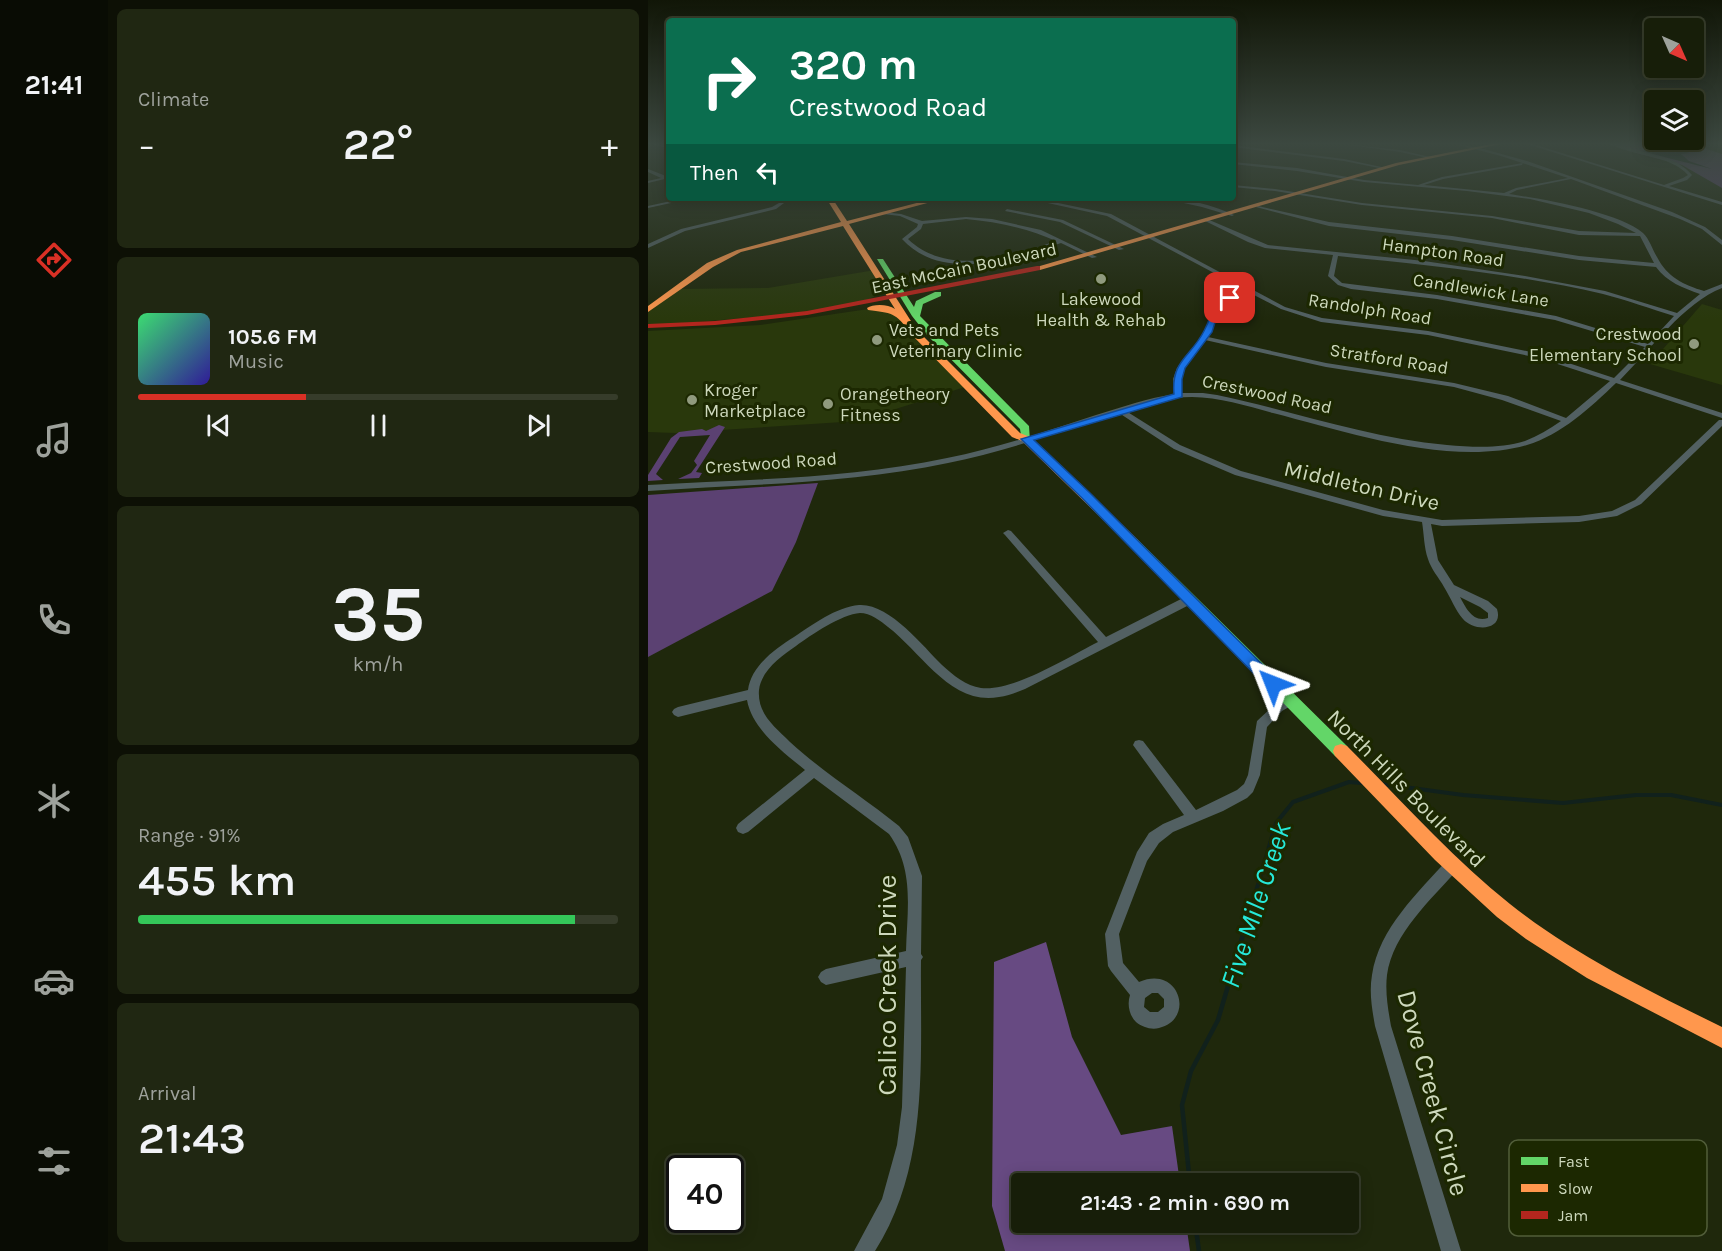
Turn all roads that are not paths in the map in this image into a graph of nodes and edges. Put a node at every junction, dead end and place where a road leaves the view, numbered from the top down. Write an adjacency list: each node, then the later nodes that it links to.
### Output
1 (671, 202): 13 (street)
2 (782, 202): 25 (street)
3 (833, 202): 19 (main road, North Hills Boulevard)
4 (840, 202): 19 (main road, North Hills Boulevard)
5 (922, 202): 16 (main road)
6 (1050, 202): 22 (street, Randolph Road)
7 (1185, 202): 17 (street)
8 (1269, 202): 17 (main road, East McCain Boulevard)
9 (1271, 202): 14 (main road, East McCain Boulevard)
10 (1352, 202): 21 (street)
11 (1542, 202): 21 (street)
12 (1638, 202): 24 (street)
13 (648, 207)
14 (1258, 207): 17 (main road, East McCain Boulevard); 29 (street)
15 (1007, 210): 26 (street)
16 (885, 213): 19 (main road); 20 (street)
17 (1229, 214): 18 (main road, East McCain Boulevard)
18 (1207, 221): 22 (main road, East McCain Boulevard); 27 (street, Hampton Road)
19 (849, 222): 30 (main road, North Hills Boulevard); 37 (main road)
20 (921, 223): 23 (street); 23 (street)
21 (1642, 235): 29 (street)
22 (1150, 238): 26 (main road, East McCain Boulevard); 33 (street, Randolph Road)
23 (1062, 241): 28 (street)
24 (1722, 243)
25 (648, 246)
26 (1118, 248): 28 (main road, East McCain Boulevard)
27 (1336, 254): 38 (street, Hampton Road); 43 (street, Candlewick Lane)
28 (1092, 256): 32 (main road, East McCain Boulevard)
29 (1658, 265): 34 (street)
30 (889, 282): 32 (main road); 35 (main road, North Hills Boulevard); 36 (main road)
31 (1722, 286): 34 (street, Crestwood Road)
32 (940, 290): 35 (main road, East McCain Boulevard); 39 (main road)
33 (1250, 291): 42 (street); 44 (street, Randolph Road)
34 (1703, 293): 38 (street, Crestwood Road)
35 (899, 299): 36 (main road, East McCain Boulevard); 39 (main road, North Hills Boulevard)
36 (853, 307): 39 (main road); 40 (main road, East McCain Boulevard); 41 (main road, East McCain Boulevard)
37 (648, 310)
38 (1678, 316): 43 (street, Crestwood Road)
39 (910, 318): 50 (main road, North Hills Boulevard)
40 (648, 326)
41 (648, 331)
42 (1205, 338): 45 (street); 48 (street, Stratford Road)
43 (1649, 346): 44 (street, Crestwood Road)
44 (1616, 380): 47 (street, Randolph Road); 48 (street, Crestwood Road)
45 (1179, 395): 46 (street, Crestwood Road); 48 (street, Crestwood Road)
46 (1120, 411): 50 (street, Crestwood Road); 52 (street, Middleton Drive)
47 (1722, 416)
48 (1565, 420)
49 (1722, 422): 52 (street, Middleton Drive)
50 (1026, 439): 51 (street, Crestwood Road); 55 (main road, North Hills Boulevard)
51 (648, 488)
52 (1426, 522): 54 (street)
53 (1008, 533): 56 (street)
54 (1450, 588)
55 (1189, 600): 56 (street); 58 (main road, North Hills Boulevard)
56 (1105, 643): 57 (street)
57 (753, 694): 59 (street); 61 (street, Calico Creek Drive)
58 (1290, 701): 62 (street); 64 (main road, North Hills Boulevard)
59 (678, 712)
60 (1139, 745): 62 (street)
61 (813, 771): 63 (street); 65 (street, Calico Creek Drive)
62 (1193, 816): 67 (street)
63 (743, 828)
64 (1453, 864): 68 (main road, North Hills Boulevard); 70 (street, Dove Creek Circle)
65 (915, 957): 66 (street); 69 (street, Calico Creek Drive)
66 (826, 977)
67 (1139, 994)
68 (1722, 1038)
69 (864, 1251)
70 (1451, 1251)

